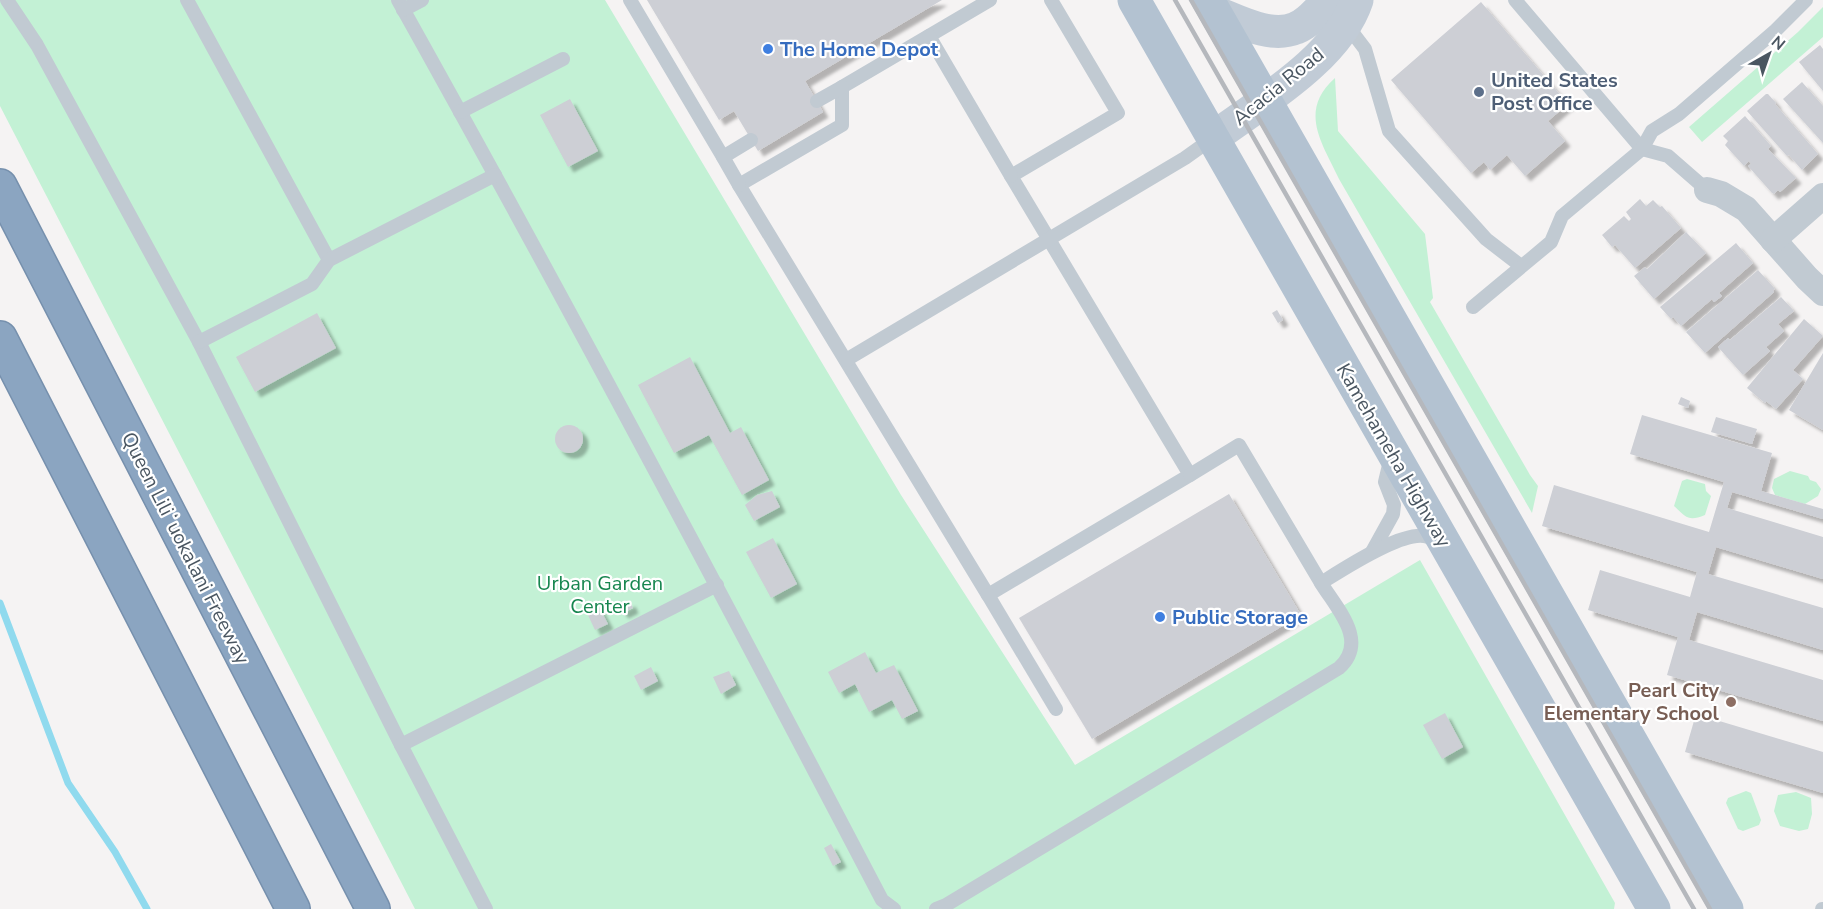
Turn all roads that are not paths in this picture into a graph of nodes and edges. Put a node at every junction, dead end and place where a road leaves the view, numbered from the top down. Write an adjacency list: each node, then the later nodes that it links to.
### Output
1 (7, 0): 36 (lane)
2 (187, 0): 31 (lane)
3 (422, 0): 10 (lane)
4 (630, 0): 22 (lane)
5 (990, 0): 13 (lane)
6 (1051, 0): 24 (lane)
7 (1134, 0): 19 (main road, Kamehameha Highway)
8 (1515, 0): 21 (lane)
9 (1806, 0): 21 (lane)
10 (400, 5): 18 (lane)
11 (1212, 6): 12 (main road); 16 (main road)
12 (1343, 8): 16 (main road, Acacia Road); 32 (lane)
13 (928, 36): 15 (lane); 24 (lane)
14 (563, 59): 18 (lane)
15 (842, 87): 17 (lane); 25 (lane)
16 (1266, 99): 19 (main road, Acacia Road); 53 (main road)
17 (817, 101)
18 (460, 112): 23 (lane)
19 (1213, 138): 29 (lane); 38 (main road, Kamehameha Highway)
20 (751, 140): 22 (lane)
21 (1642, 149): 27 (lane); 32 (lane)
22 (723, 157): 25 (lane)
23 (495, 175): 31 (lane); 43 (lane)
24 (1011, 176): 29 (lane)
25 (740, 185): 37 (lane)
26 (0, 186): 48 (highway, Queen Liliʻuokalani Freeway)
27 (1707, 190): 30 (street)
28 (1823, 196): 30 (street)
29 (1048, 239): 37 (lane); 39 (lane)
30 (1773, 240): 33 (street)
31 (329, 260): 36 (lane)
32 (1521, 266): 34 (lane)
33 (1823, 293)
34 (1473, 307)
35 (0, 338): 47 (highway)
36 (199, 342): 46 (lane)
37 (846, 360): 44 (lane)
38 (1392, 452): 40 (main road, Kamehameha Highway); 41 (lane)
39 (1190, 475): 42 (lane); 44 (lane)
40 (1448, 550): 41 (lane); 52 (main road, Kamehameha Highway)
41 (1372, 552): 42 (lane)
42 (1321, 583): 51 (lane)
43 (717, 585): 46 (lane); 50 (lane)
44 (988, 595): 45 (lane)
45 (1056, 709)
46 (401, 745): 49 (lane)
47 (293, 909)
48 (373, 909)
49 (486, 909)
50 (894, 909)
51 (936, 909)
52 (1654, 909)
53 (1727, 909)

